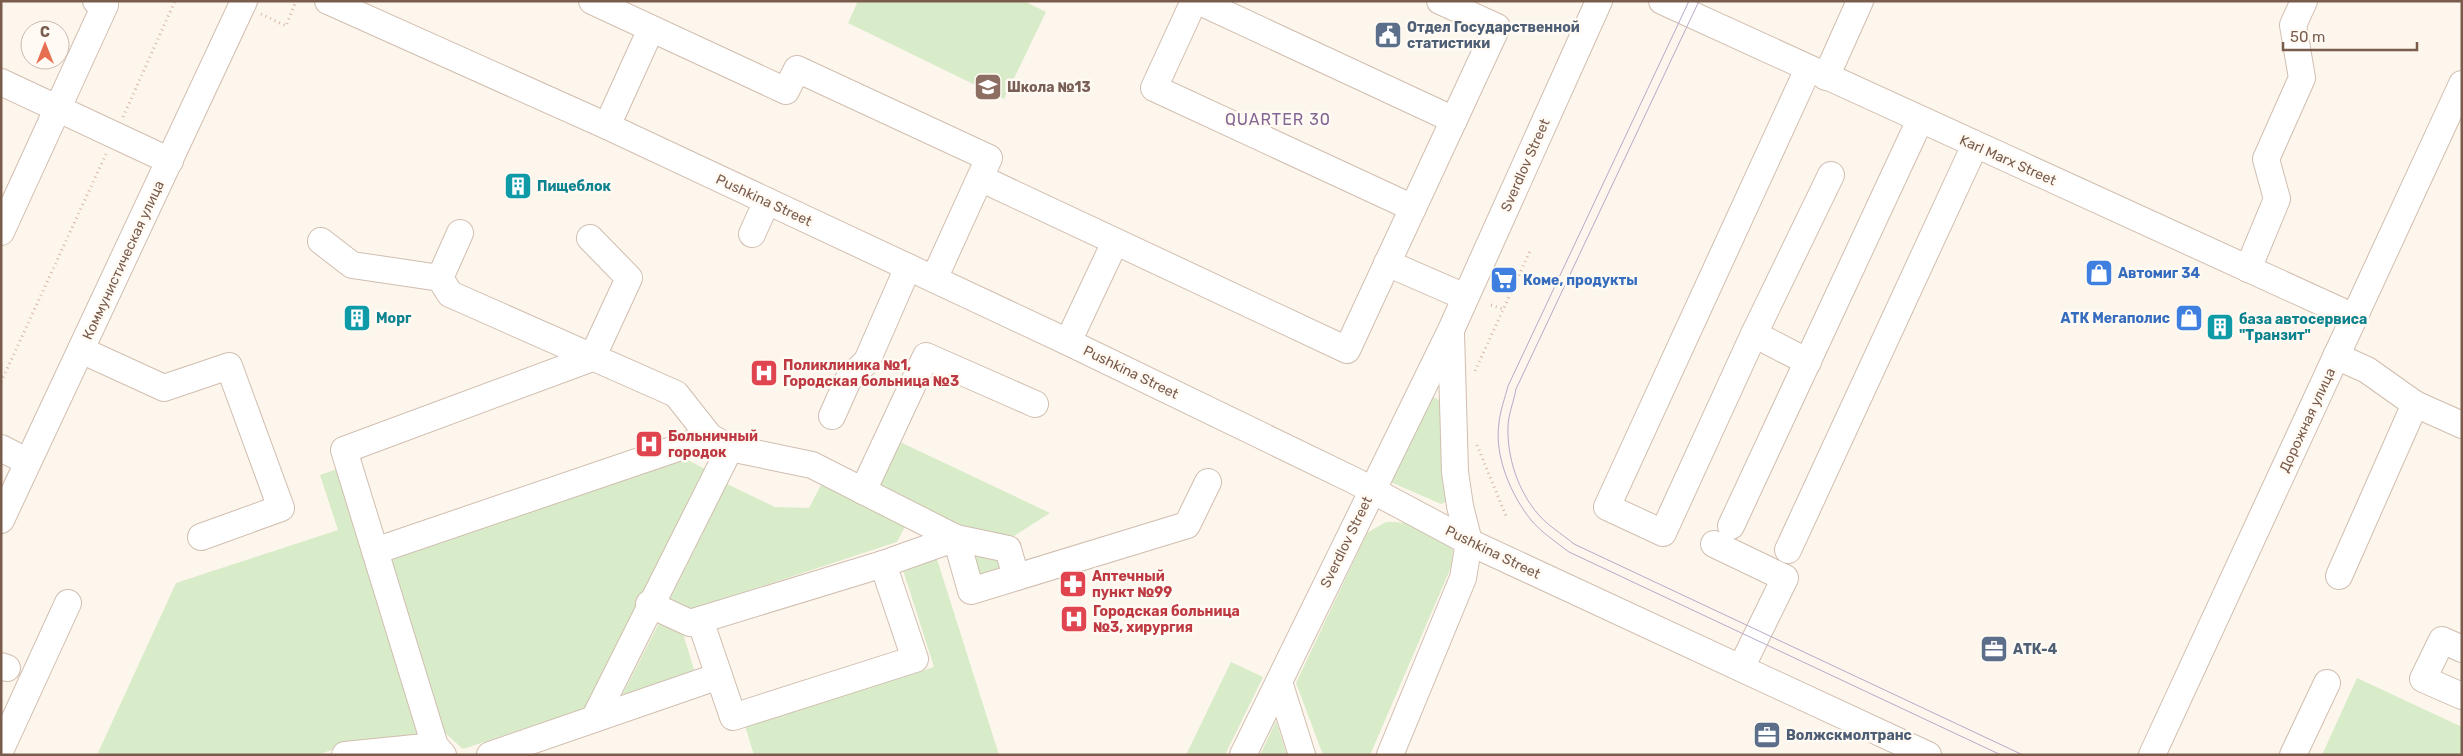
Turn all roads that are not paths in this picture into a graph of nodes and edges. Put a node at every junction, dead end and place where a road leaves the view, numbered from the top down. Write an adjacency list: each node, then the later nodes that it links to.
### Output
1 (96, 1): 16 (street)
2 (328, 1): 19 (street, Pushkina Street)
3 (592, 1): 12 (street)
4 (1194, 1): 25 (street)
5 (1198, 1): 17 (street)
6 (1440, 1): 17 (street)
7 (1599, 1): 37 (street, Sverdlov Street)
8 (1662, 1): 13 (street, Karl Marx Street)
9 (1860, 1): 13 (street)
10 (2304, 1): 34 (street)
11 (244, 3): 21 (street, Коммунистическая улица)
12 (652, 29): 19 (street); 23 (street)
13 (1817, 73): 18 (street, Karl Marx Street); 40 (street)
14 (1, 82): 16 (street)
15 (2462, 84): 38 (street, Дорожная улица)
16 (58, 109): 21 (street); 26 (street)
17 (1454, 120): 25 (street)
18 (1920, 120): 20 (street, Karl Marx Street); 45 (street)
19 (606, 126): 24 (street, Pushkina Street)
20 (1975, 145): 34 (street, Karl Marx Street); 60 (street)
21 (170, 161): 42 (street, Коммунистическая улица)
22 (1831, 175): 40 (street)
23 (980, 178): 31 (street); 36 (street)
24 (767, 201): 28 (street); 33 (street, Pushkina Street)
25 (1413, 208): 32 (street)
26 (1, 232)
27 (460, 233): 35 (street)
28 (752, 234)
29 (590, 238): 44 (street)
30 (321, 241): 35 (street)
31 (1115, 242): 32 (street); 41 (street)
32 (1387, 263): 37 (street)
33 (908, 267): 36 (street, Pushkina Street); 48 (street)
34 (2248, 269): 38 (street, Karl Marx Street)
35 (440, 278): 44 (street)
36 (934, 279): 41 (street, Pushkina Street)
37 (1465, 297): 39 (street, Sverdlov Street)
38 (2354, 317): 43 (street, Дорожная улица)
39 (1451, 330): 54 (street, Sverdlov Street); 59 (street, Sverdlov Street)
40 (1754, 334): 45 (street)
41 (1068, 342): 54 (street, Pushkina Street)
42 (81, 350): 52 (street, Коммунистическая улица); 57 (street)
43 (2336, 356): 47 (street); 83 (street, Дорожная улица)
44 (592, 358): 50 (street); 61 (street)
45 (1808, 362): 69 (street)
46 (1035, 404): 55 (street)
47 (2415, 404): 49 (street); 63 (street)
48 (832, 416)
49 (2462, 425)
50 (720, 443): 55 (street); 61 (street); 66 (street)
51 (1, 448): 52 (street)
52 (28, 462): 56 (street, Коммунистическая улица)
53 (1208, 482): 64 (street)
54 (1372, 490): 59 (street, Pushkina Street); 71 (street, Sverdlov Street)
55 (863, 491): 58 (street)
56 (1, 520)
57 (201, 537)
58 (956, 538): 62 (street); 64 (street); 64 (street)
59 (1469, 542): 69 (street, Pushkina Street); 81 (street, Sverdlov Street)
60 (1788, 550)
61 (375, 551): 76 (street)
62 (884, 564): 67 (street); 70 (street)
63 (2339, 576)
64 (1016, 577)
65 (68, 603): 75 (street)
66 (650, 604): 67 (street); 74 (street)
67 (700, 620): 70 (street)
68 (2462, 649): 73 (street)
69 (1741, 668): 82 (street, Pushkina Street)
70 (719, 676): 74 (street)
71 (1279, 682): 79 (street, Sverdlov Street); 80 (street)
72 (2326, 683): 84 (street)
73 (2462, 696)
74 (594, 719): 78 (street)
75 (1, 749)
76 (439, 751): 77 (street)
77 (348, 754)
78 (490, 755)
79 (1243, 755)
80 (1302, 755)
81 (1390, 755)
82 (1928, 755)
83 (2152, 755)
84 (2293, 755)

